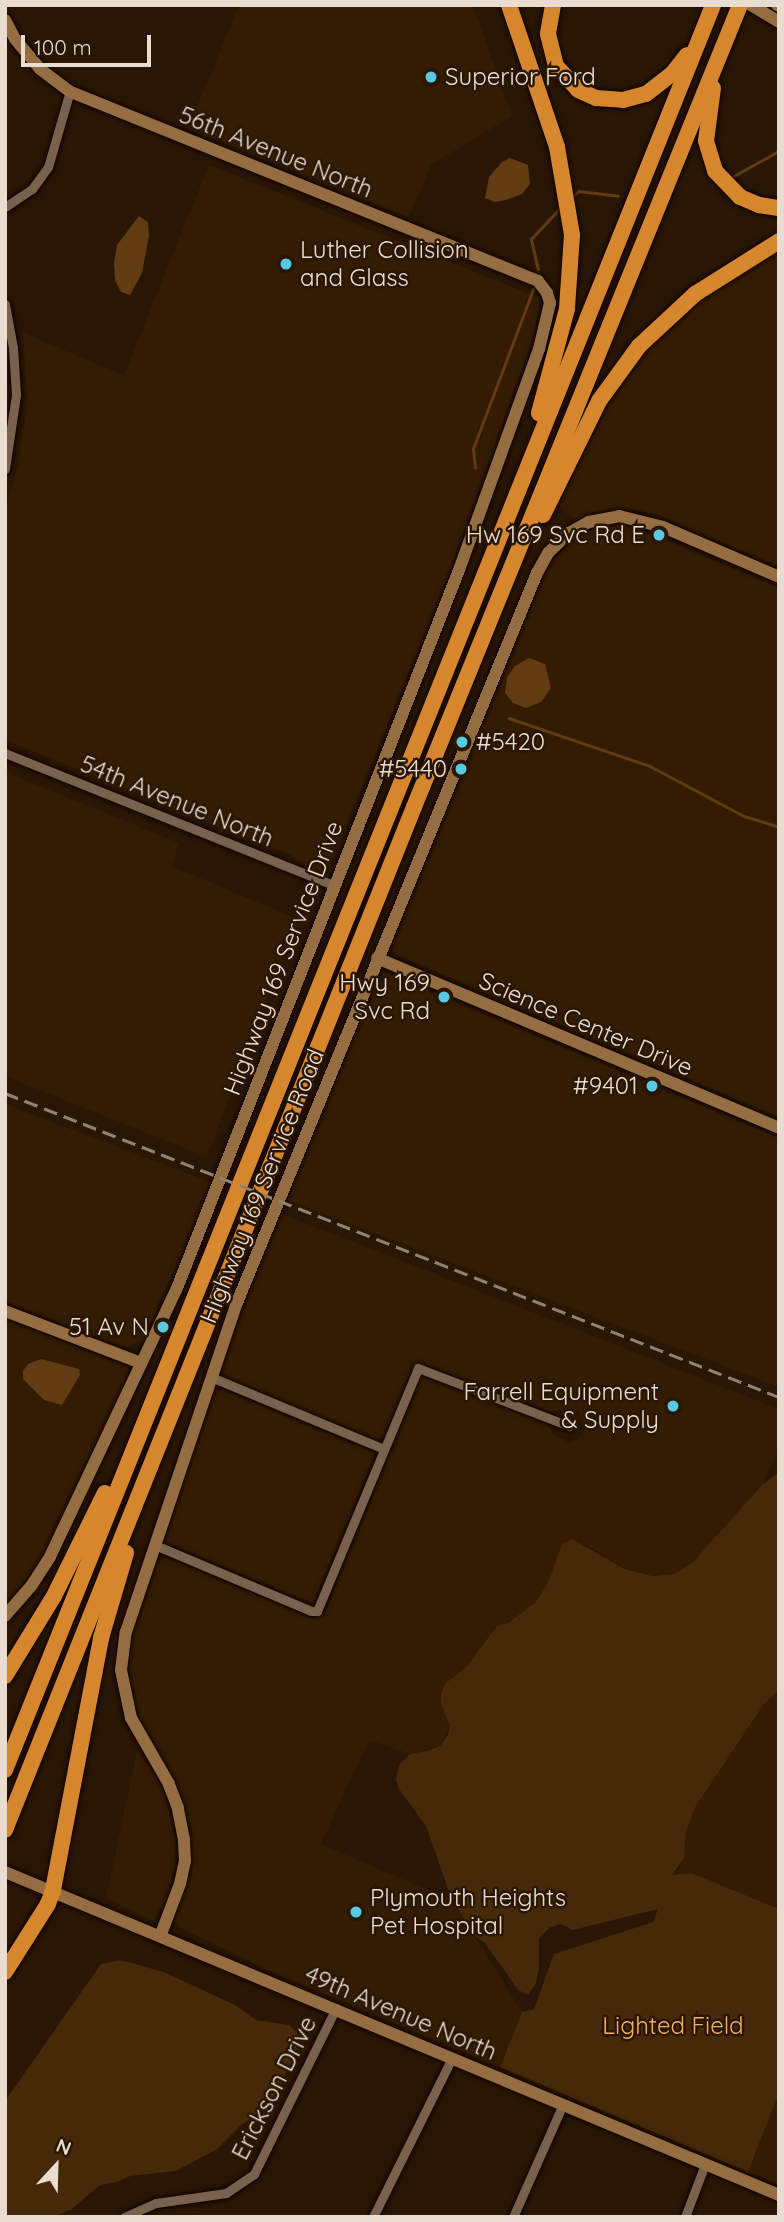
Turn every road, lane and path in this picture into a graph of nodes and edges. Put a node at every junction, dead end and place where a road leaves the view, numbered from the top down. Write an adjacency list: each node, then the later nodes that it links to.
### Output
1 (509, 5): 19 (highway)
2 (553, 5): 9 (highway)
3 (713, 5): 9 (highway)
4 (740, 5): 8 (highway)
5 (751, 5): 6 (street)
6 (779, 22)
7 (6, 26): 10 (street, 56th Avenue North)
8 (728, 32): 12 (highway); 21 (highway)
9 (695, 45): 19 (highway)
10 (70, 91): 11 (street); 14 (street, 56th Avenue North)
11 (5, 207)
12 (779, 208)
13 (779, 241): 21 (highway)
14 (547, 293): 23 (street, Highway 169 Service Drive)
15 (5, 304): 17 (street)
16 (5, 394): 17 (street)
17 (16, 395): 18 (street)
18 (5, 469)
19 (495, 550): 29 (highway)
20 (779, 577): 24 (street, Highway 169 Service Road)
21 (502, 591): 32 (highway)
22 (5, 753): 23 (street, 54th Avenue North)
23 (334, 885): 27 (street, Highway 169 Service Drive)
24 (377, 958): 25 (street, Science Center Drive); 28 (street, Highway 169 Service Road)
25 (779, 1128)
26 (5, 1311): 27 (street)
27 (141, 1363): 34 (street, Highway 169 Service Drive)
28 (211, 1377): 31 (street); 33 (street, Highway 169 Service Road)
29 (144, 1424): 35 (highway); 36 (highway)
30 (569, 1426): 31 (street)
31 (384, 1450): 33 (street)
32 (153, 1460): 37 (highway); 39 (highway)
33 (155, 1545): 40 (street, Highway 169 Service Road)
34 (5, 1616)
35 (5, 1676)
36 (5, 1770)
37 (5, 1830)
38 (5, 1872): 39 (street, 49th Avenue North)
39 (52, 1890): 40 (street, 49th Avenue North); 41 (highway)
40 (161, 1934): 42 (street, 49th Avenue North)
41 (5, 1972)
42 (336, 2008): 43 (street, 49th Avenue North); 47 (street, Erickson Drive)
43 (453, 2058): 44 (street, 49th Avenue North); 48 (street)
44 (563, 2104): 45 (street, 49th Avenue North); 49 (street)
45 (705, 2164): 46 (street, 49th Avenue North); 50 (street)
46 (779, 2195)
47 (124, 2217)
48 (373, 2217)
49 (513, 2217)
50 (685, 2217)

